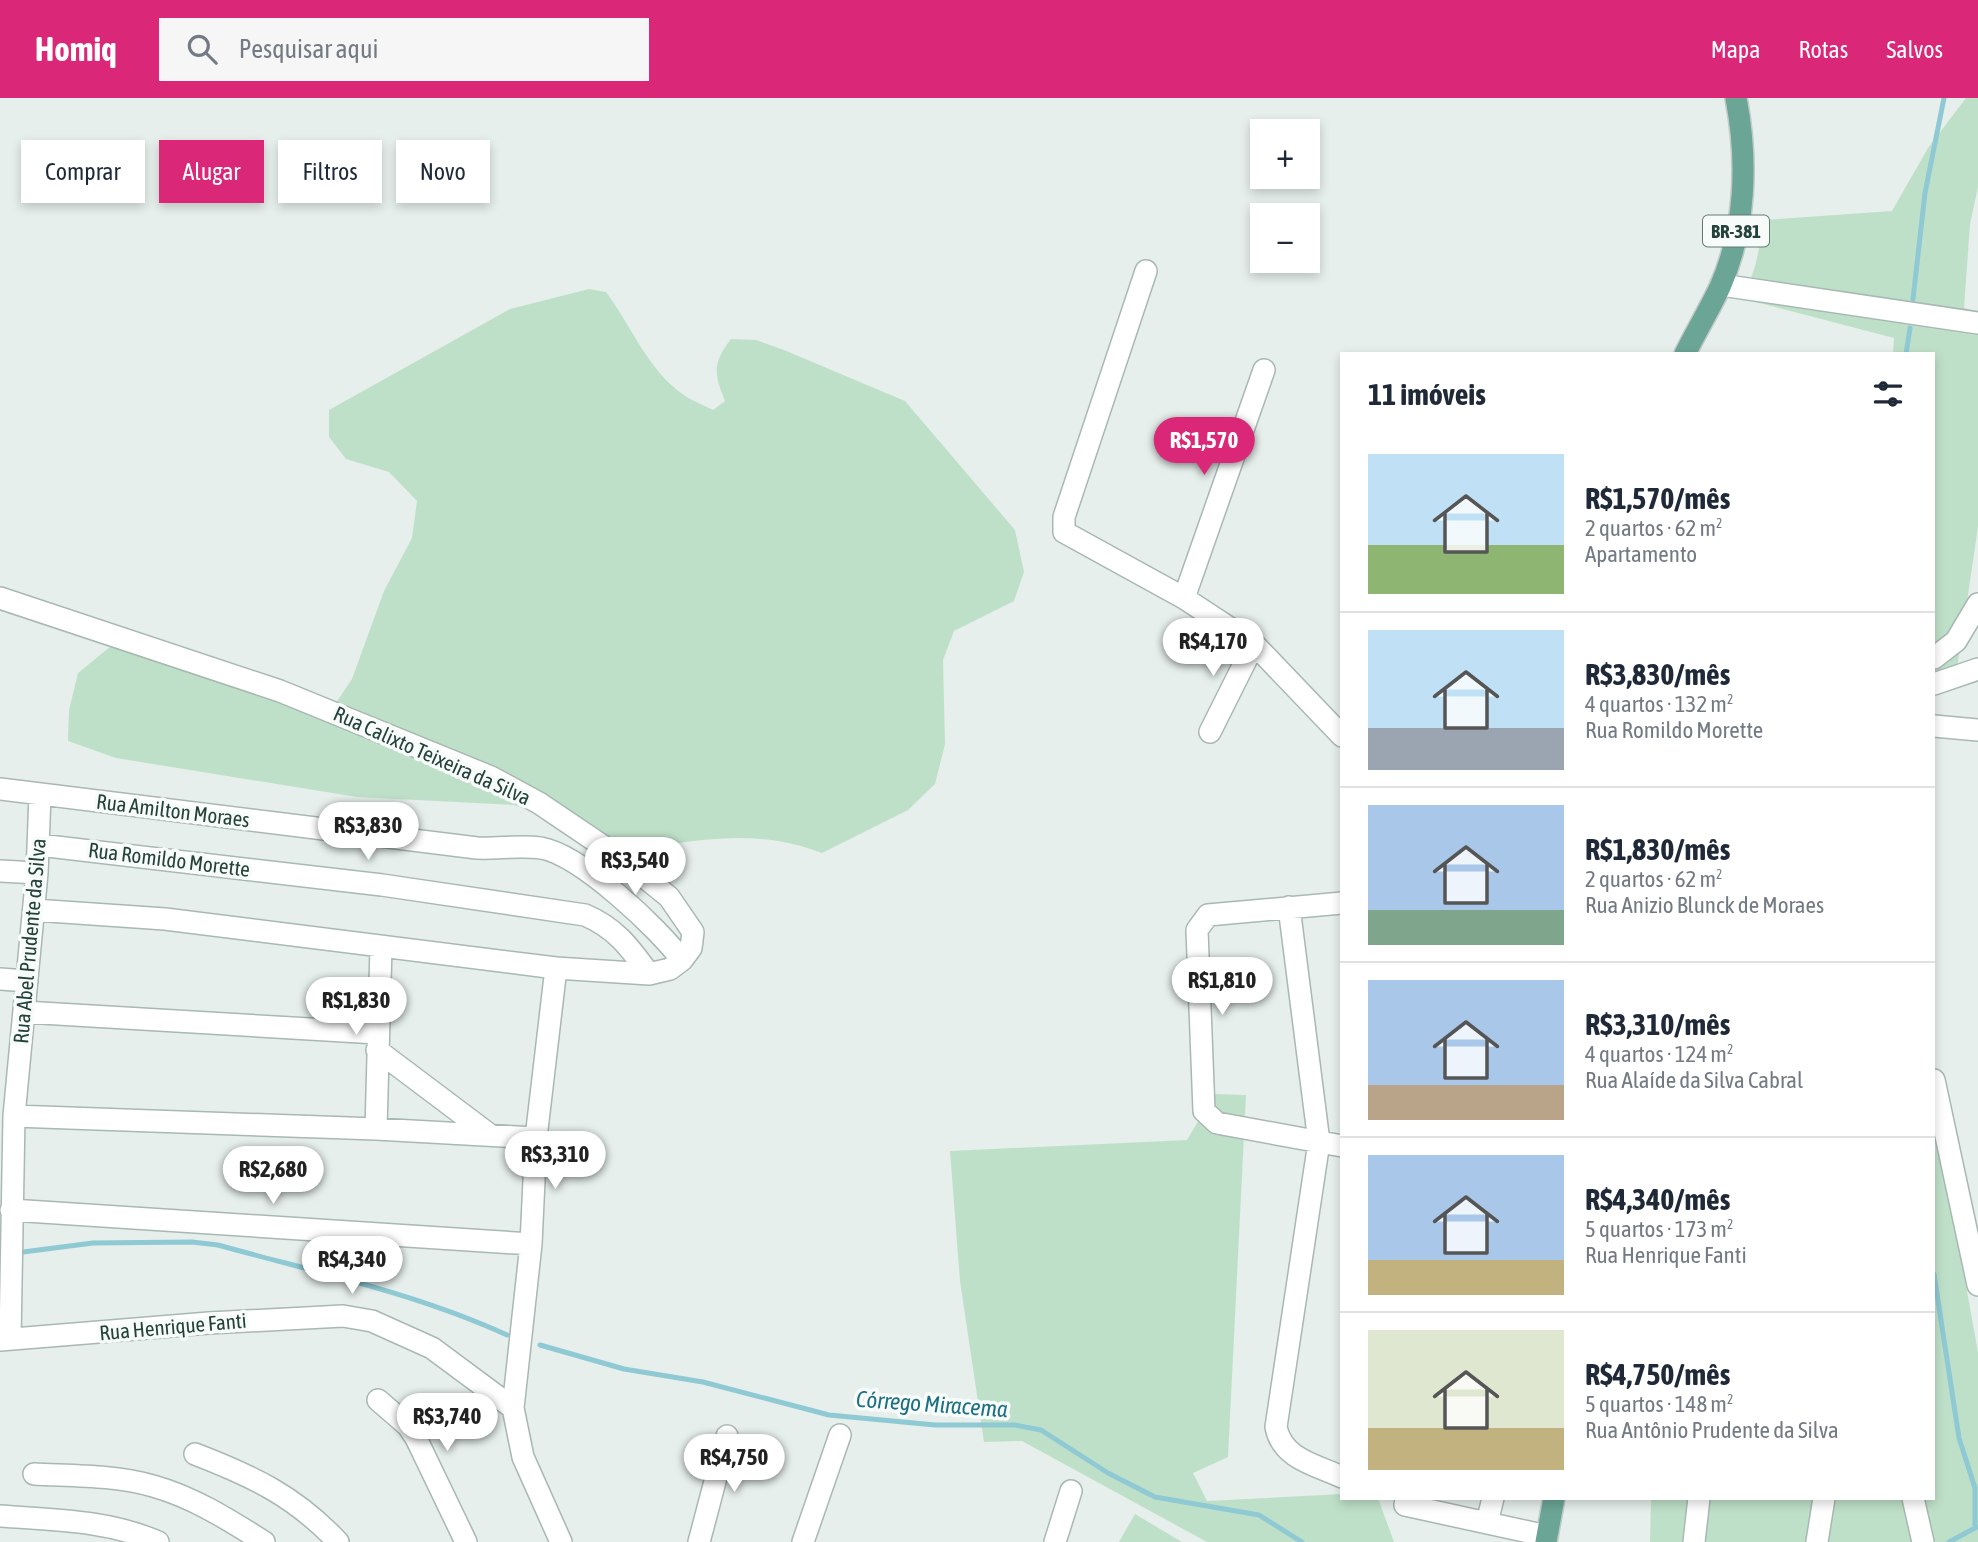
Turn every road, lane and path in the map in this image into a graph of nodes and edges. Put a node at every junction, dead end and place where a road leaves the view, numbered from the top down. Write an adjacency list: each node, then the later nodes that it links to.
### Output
1 (1736, 98): 3 (main road, BR-381)
2 (1146, 271): 8 (street)
3 (1721, 285): 4 (street); 5 (main road, BR-381)
4 (1978, 323)
5 (1686, 352)
6 (1264, 370): 8 (street)
7 (0, 598): 27 (street, Rua Calixto Teixeira da Silva)
8 (1184, 598): 10 (street)
9 (1978, 604): 11 (street)
10 (1254, 644): 16 (street); 17 (street)
11 (1935, 656)
12 (1978, 669): 13 (street)
13 (1935, 684)
14 (1935, 726): 15 (street)
15 (1978, 730)
16 (1210, 732)
17 (1340, 734)
18 (0, 789): 19 (street, Rua Amilton Moraes)
19 (40, 795): 20 (street, Rua Abel Prudente da Silva); 27 (street, Rua Amilton Moraes)
20 (39, 845): 22 (street, Rua Abel Prudente da Silva); 29 (street, Rua Romildo Morette)
21 (0, 871): 22 (street)
22 (37, 873): 25 (street, Rua Abel Prudente da Silva)
23 (1340, 903): 24 (street)
24 (1289, 907): 39 (street); 39 (street)
25 (34, 910): 26 (street); 31 (street, Rua Abel Prudente da Silva)
26 (381, 947): 28 (street); 33 (street)
27 (682, 960): 29 (street)
28 (556, 968): 29 (street); 38 (street)
29 (649, 974)
30 (0, 979): 31 (street)
31 (27, 981): 32 (street, Rua Abel Prudente da Silva)
32 (24, 1012): 33 (street); 35 (street, Rua Abel Prudente da Silva)
33 (377, 1041): 36 (street); 37 (street)
34 (1935, 1085): 43 (street)
35 (14, 1116): 36 (street); 41 (street, Rua Abel Prudente da Silva)
36 (376, 1129): 37 (street)
37 (490, 1135): 38 (street)
38 (536, 1138): 42 (street)
39 (1319, 1142): 40 (street); 51 (street)
40 (1340, 1146)
41 (11, 1210): 42 (street); 44 (street, Rua Abel Prudente da Silva)
42 (531, 1244): 46 (street)
43 (1978, 1284)
44 (5, 1340): 46 (street, Rua Henrique Fanti)
45 (378, 1400): 66 (street)
46 (513, 1408): 67 (street)
47 (840, 1435): 69 (street)
48 (727, 1436): 68 (street)
49 (195, 1454): 65 (street)
50 (34, 1474): 64 (street)
51 (1340, 1476)
52 (1071, 1490): 70 (street)
53 (1400, 1500): 59 (street)
54 (1493, 1500): 61 (street)
55 (1554, 1500): 62 (main road)
56 (1699, 1500): 71 (street)
57 (1824, 1500): 72 (street)
58 (1913, 1500): 73 (street)
59 (1446, 1506): 61 (street)
60 (0, 1516): 63 (street)
61 (1487, 1523): 62 (street)
62 (1546, 1539)
63 (158, 1542)
64 (264, 1542)
65 (338, 1542)
66 (466, 1542)
67 (561, 1542)
68 (699, 1542)
69 (803, 1542)
70 (1055, 1542)
71 (1694, 1542)
72 (1817, 1542)
73 (1923, 1542)

